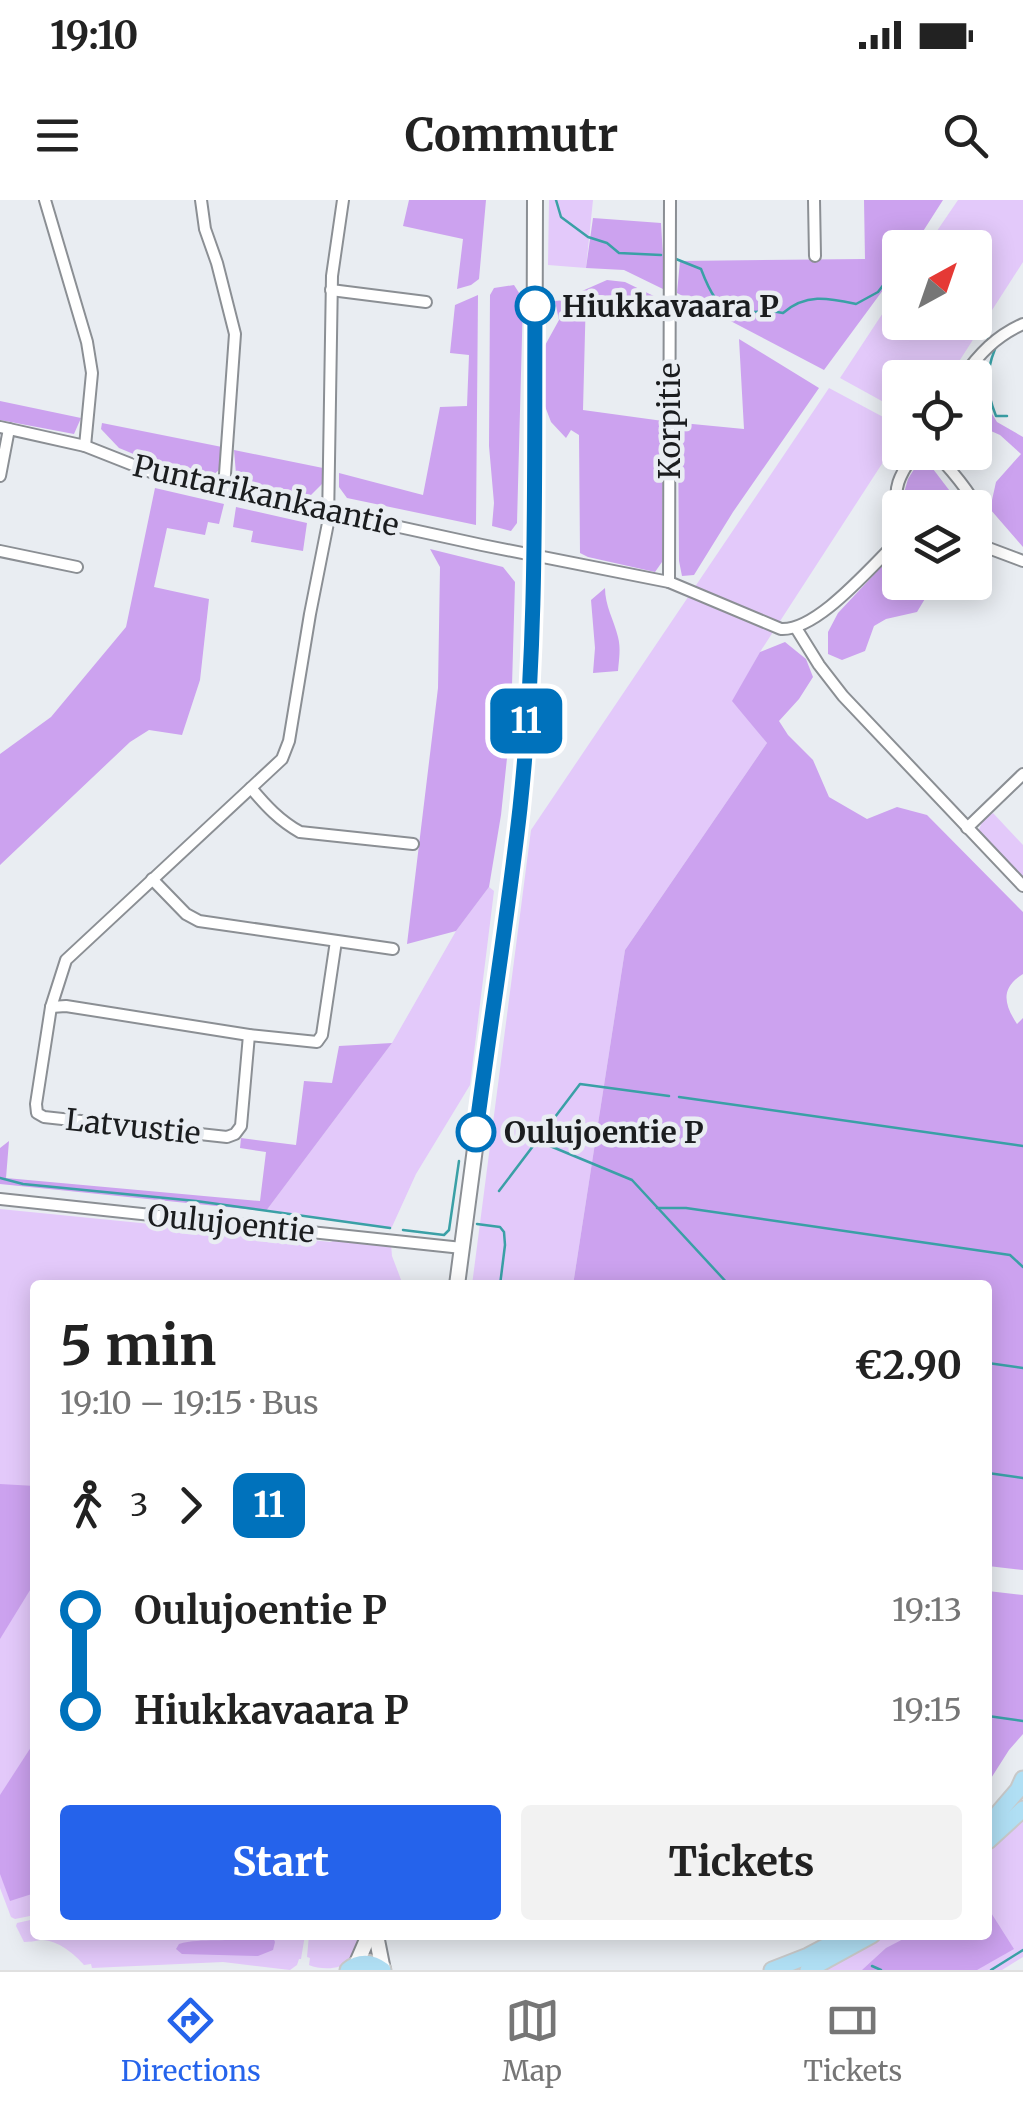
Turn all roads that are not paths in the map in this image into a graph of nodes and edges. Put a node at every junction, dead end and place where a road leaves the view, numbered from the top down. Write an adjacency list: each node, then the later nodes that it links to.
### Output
1 (45, 200): 13 (street)
2 (201, 200): 16 (street)
3 (343, 200): 8 (street)
4 (535, 200): 21 (street)
5 (670, 200): 25 (street, Korpitie)
6 (814, 200): 7 (street)
7 (814, 256)
8 (332, 290): 9 (street); 18 (street)
9 (426, 302)
10 (1023, 324): 11 (street)
11 (975, 360)
12 (4, 428): 13 (street, Puntarikankaantie); 15 (street)
13 (84, 446): 16 (street, Puntarikankaantie)
14 (950, 470): 17 (street)
15 (0, 476)
16 (224, 488): 18 (street, Puntarikankaantie)
17 (965, 490)
18 (329, 512): 21 (street, Puntarikankaantie); 28 (street)
19 (992, 547): 23 (street)
20 (0, 551): 24 (street)
21 (534, 556): 25 (street, Puntarikankaantie); 38 (street)
22 (882, 556): 26 (street)
23 (1023, 561)
24 (77, 567)
25 (669, 582): 26 (street, Puntarikankaantie)
26 (796, 628): 29 (street)
27 (1023, 774): 29 (street)
28 (252, 788): 30 (street); 31 (street)
29 (967, 828): 32 (street)
30 (413, 844)
31 (152, 879): 33 (street); 35 (street)
32 (1023, 886)
33 (336, 941): 34 (street); 36 (street)
34 (394, 949)
35 (51, 1006): 36 (street); 36 (street, Latvustie)
36 (249, 1035)
37 (0, 1199): 38 (street, Oulujoentie)
38 (462, 1248): 39 (street)
39 (458, 1280)
40 (1023, 1779): 42 (main road)
41 (1023, 1809): 43 (main road)
42 (992, 1819)
43 (992, 1837)
44 (370, 1940): 48 (street)
45 (374, 1940): 49 (street)
46 (838, 1940): 50 (main road)
47 (863, 1940): 51 (main road)
48 (352, 1967): 49 (main road)
49 (383, 1970)
50 (772, 1970)
51 (808, 1970)

